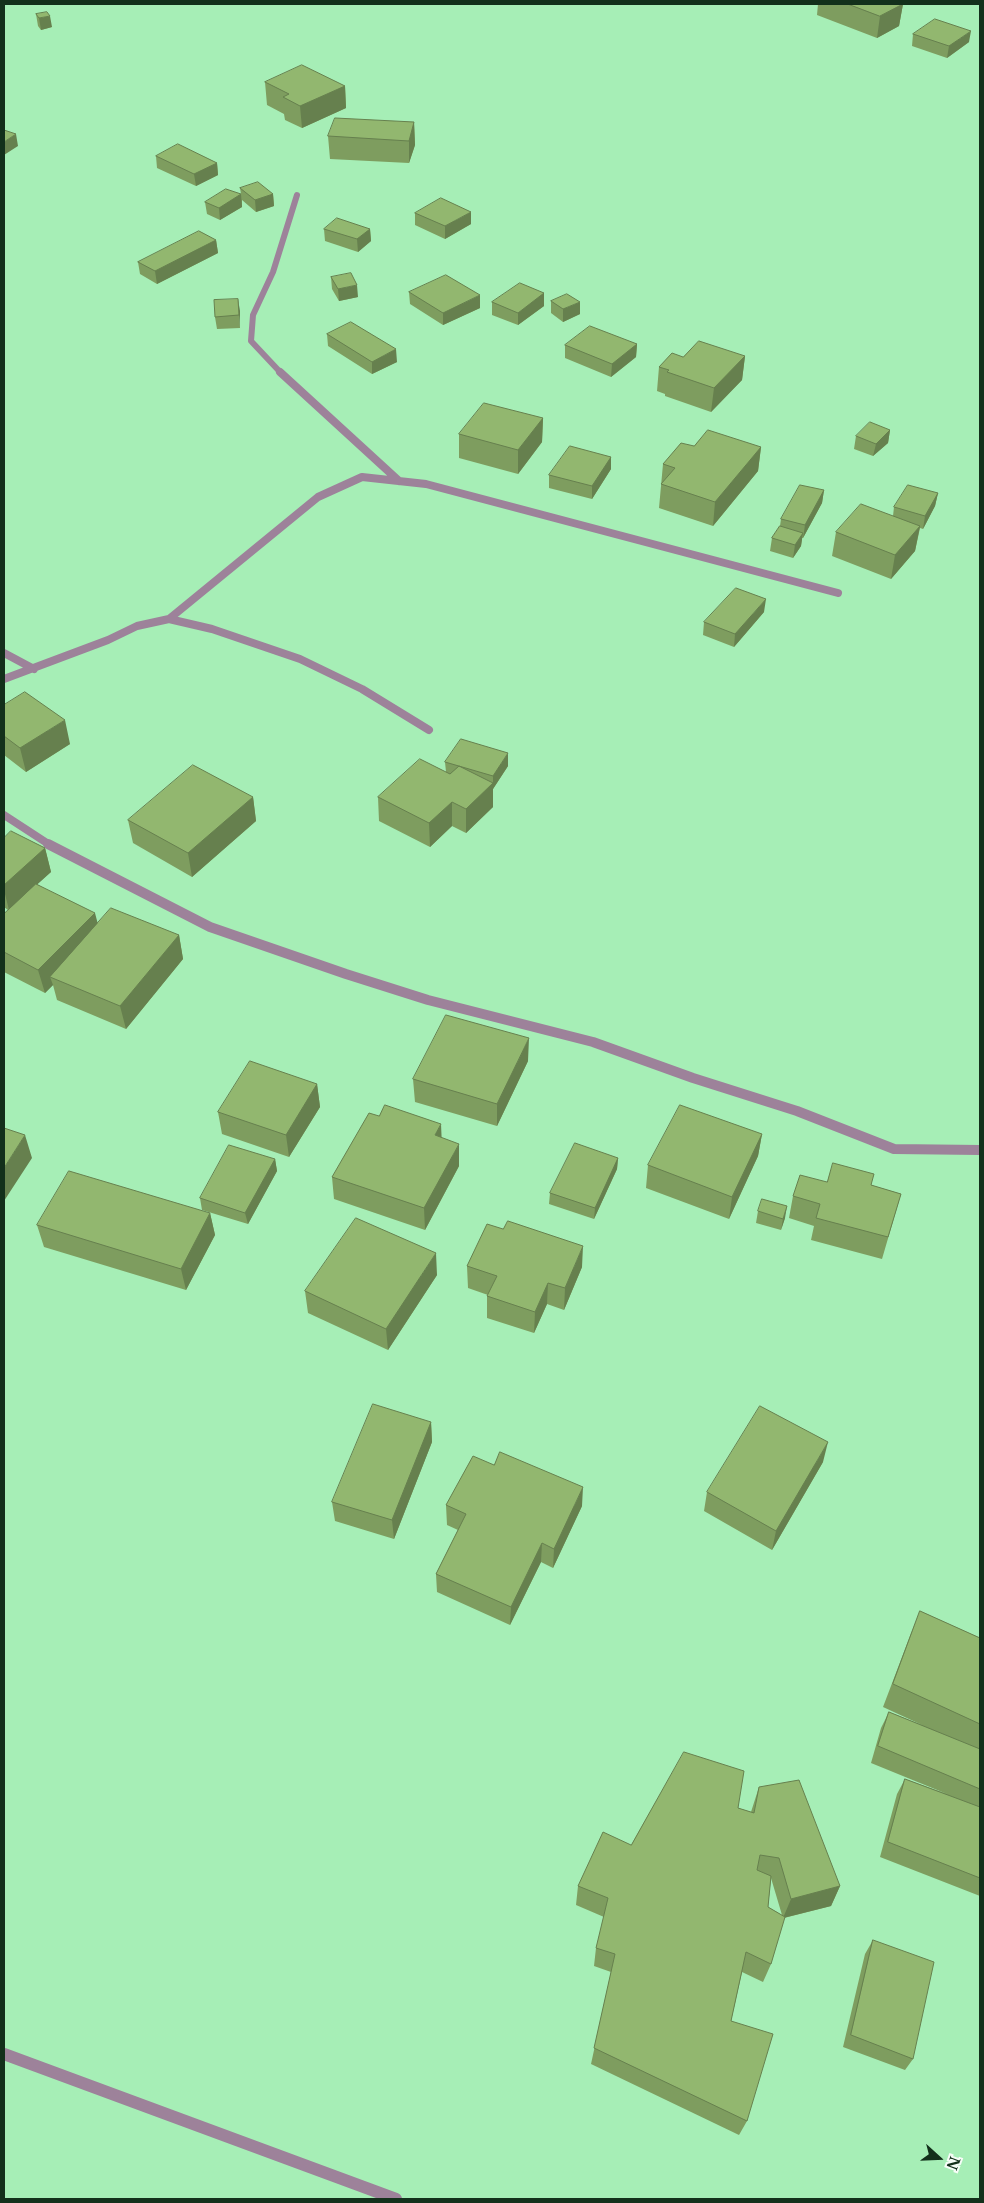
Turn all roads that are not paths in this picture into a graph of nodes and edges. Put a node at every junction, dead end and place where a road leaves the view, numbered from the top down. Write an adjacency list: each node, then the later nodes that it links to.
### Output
1 (297, 195): 2 (street)
2 (399, 481): 3 (street); 4 (street)
3 (838, 593)
4 (169, 619): 6 (street); 8 (street)
5 (4, 653): 6 (street)
6 (34, 669): 7 (street)
7 (4, 679)
8 (429, 730)
9 (4, 815): 10 (street)
10 (980, 1150)
11 (4, 2054): 12 (street)
12 (396, 2199)

